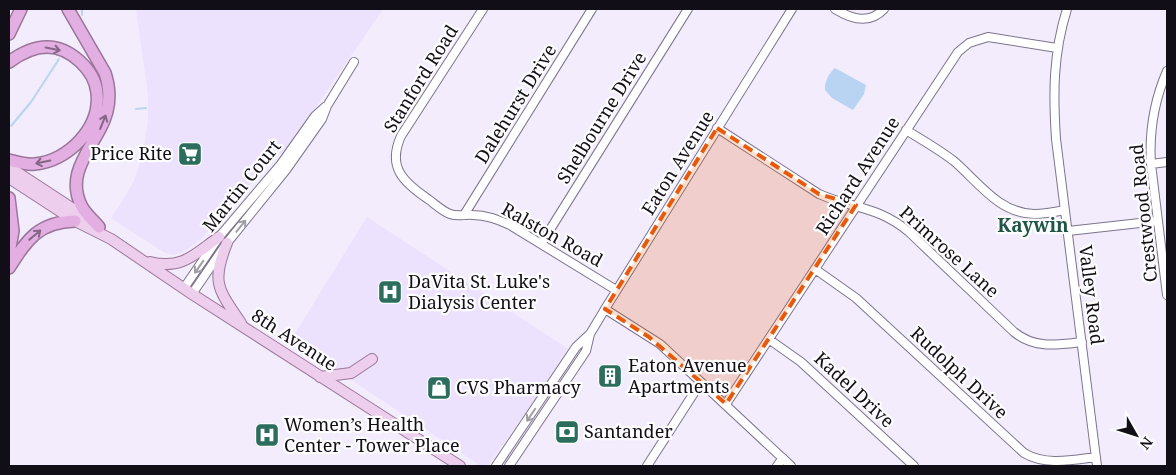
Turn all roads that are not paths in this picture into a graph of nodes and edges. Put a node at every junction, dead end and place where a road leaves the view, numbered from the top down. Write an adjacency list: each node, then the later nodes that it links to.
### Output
1 (21, 9): 10 (highway)
2 (68, 9): 28 (highway, one-way to 2)
3 (483, 9): 21 (street, Stanford Road)
4 (592, 9): 26 (street, Dalehurst Drive)
5 (688, 9): 31 (street, Shelbourne Drive)
6 (792, 9): 15 (street, Eaton Avenue)
7 (835, 9): 8 (street)
8 (884, 9)
9 (1067, 9): 11 (street, Valley Road)
10 (9, 34)
11 (1057, 48): 16 (street, Richard Avenue); 25 (street, Valley Road)
12 (9, 62): 17 (highway, one-way to 17)
13 (354, 62): 30 (street, Martin Court)
14 (1167, 71): 19 (street, Crestwood Road)
15 (717, 128): 24 (street, Primrose Lane); 37 (street, Eaton Avenue)
16 (906, 130): 24 (street, Richard Avenue); 25 (street)
17 (9, 160)
18 (1167, 162): 19 (street)
19 (1151, 164): 27 (street, Crestwood Road)
20 (9, 168): 28 (main road, 8th Avenue)
21 (398, 169): 26 (street, Ralston Road)
22 (9, 178): 28 (main road, 8th Avenue)
23 (9, 198): 33 (highway)
24 (856, 205): 36 (street, Richard Avenue); 44 (street, Primrose Lane)
25 (1065, 210): 29 (street, Valley Road)
26 (464, 215): 31 (street, Ralston Road)
27 (1158, 221): 29 (street); 32 (street, Crestwood Road)
28 (87, 222): 34 (main road, 8th Avenue); 35 (highway, one-way to 28)
29 (1068, 231): 44 (street, Valley Road)
30 (223, 240): 34 (main road); 38 (street, Martin Court); 41 (main road)
31 (541, 244): 37 (street, Ralston Road)
32 (1164, 246): 39 (street, Crestwood Road)
33 (9, 253)
34 (144, 260): 38 (main road, 8th Avenue)
35 (9, 268)
36 (815, 270): 43 (street, Richard Avenue); 49 (street, Rudolph Drive)
37 (616, 290): 40 (street, Eaton Avenue)
38 (188, 291): 41 (main road, 8th Avenue)
39 (1167, 295)
40 (605, 309): 42 (street, Eaton Avenue); 47 (street)
41 (244, 328): 46 (main road, 8th Avenue)
42 (590, 334): 52 (street, Eaton Avenue, one-way to 52); 53 (street, Eaton Avenue)
43 (770, 340): 48 (street, Richard Avenue); 57 (street, Kadel Drive)
44 (1082, 342): 49 (street, Valley Road)
45 (372, 358): 46 (main road)
46 (320, 376): 51 (main road, 8th Avenue)
47 (701, 382): 48 (street); 54 (street)
48 (726, 404): 50 (street)
49 (1096, 457): 58 (street, Valley Road)
50 (783, 458): 55 (street); 56 (street)
51 (460, 466)
52 (496, 466)
53 (508, 466)
54 (647, 466)
55 (777, 466)
56 (792, 466)
57 (914, 466)
58 (1098, 466)

